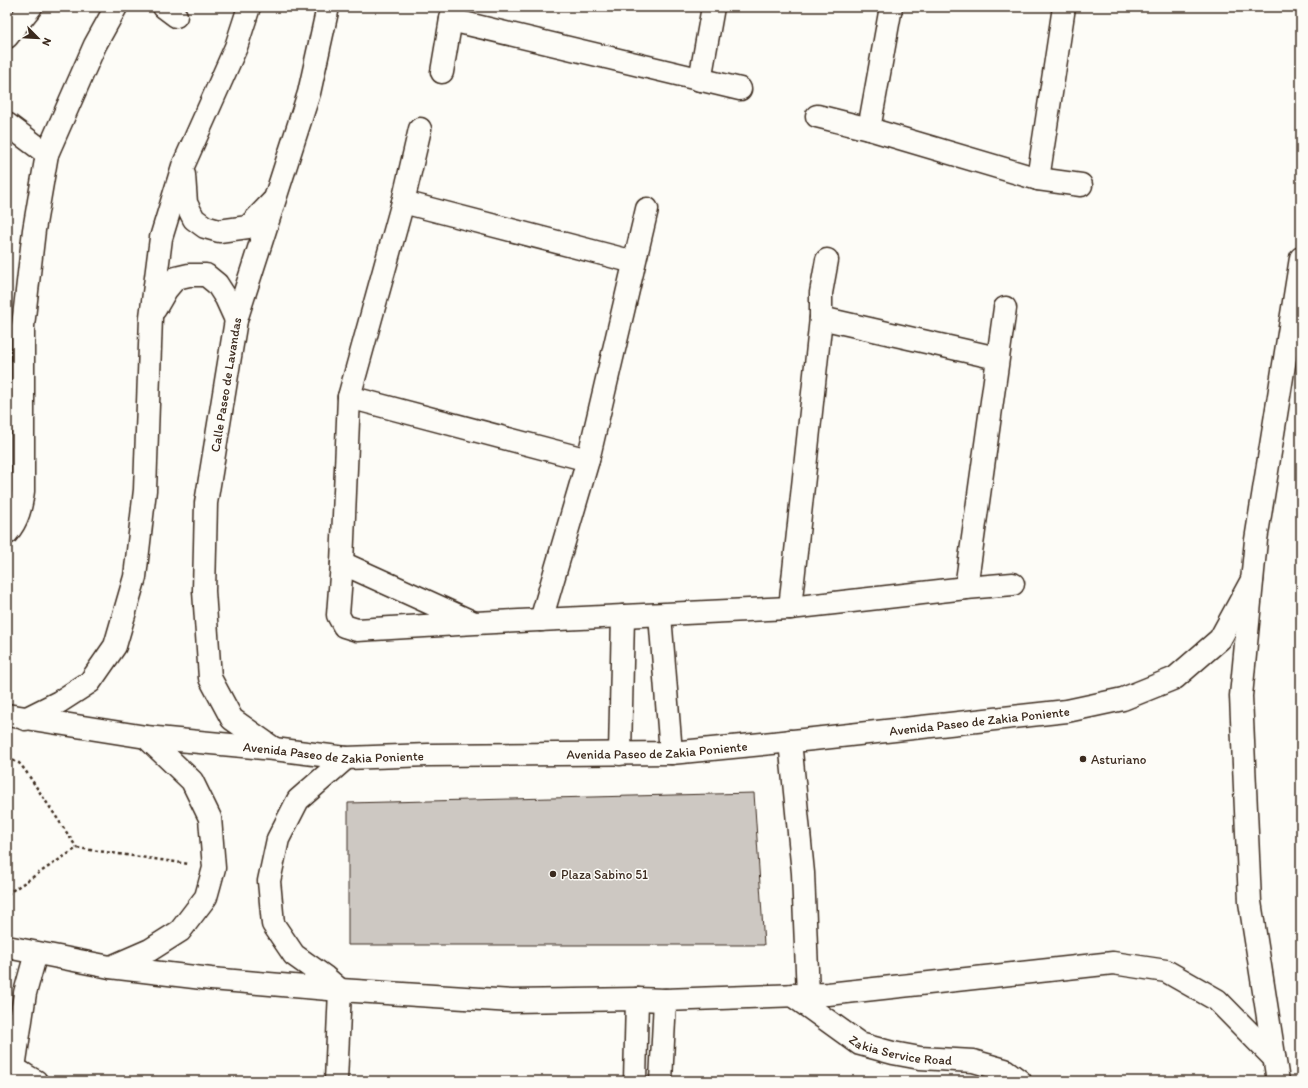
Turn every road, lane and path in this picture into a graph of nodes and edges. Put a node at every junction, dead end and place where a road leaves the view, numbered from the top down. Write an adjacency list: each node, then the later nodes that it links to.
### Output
1 (31, 7): 9 (street)
2 (116, 7): 17 (street)
3 (249, 7): 18 (street)
4 (328, 7): 21 (street, Calle Paseo de Lavandas)
5 (713, 7): 11 (street)
6 (891, 7): 16 (street)
7 (1064, 7): 19 (street)
8 (452, 14): 10 (street); 11 (street)
9 (7, 37)
10 (442, 72)
11 (700, 80): 12 (street)
12 (740, 89)
13 (817, 116): 16 (street)
14 (7, 124): 17 (street)
15 (420, 129): 22 (street)
16 (869, 129): 19 (street)
17 (47, 154): 31 (street)
18 (183, 166): 21 (street); 28 (street)
19 (1038, 179): 20 (street)
20 (1081, 185)
21 (274, 201): 30 (street, Calle Paseo de Lavandas)
22 (403, 202): 26 (street); 34 (street)
23 (647, 209): 26 (street)
24 (1301, 258): 38 (street)
25 (827, 260): 29 (street)
26 (634, 262): 35 (street)
27 (1005, 308): 33 (street)
28 (151, 317): 30 (street); 46 (street)
29 (821, 318): 33 (street); 41 (street)
30 (236, 320): 49 (street, Calle Paseo de Lavandas)
31 (23, 326): 32 (street); 36 (street)
32 (7, 346)
33 (997, 358): 40 (street)
34 (349, 397): 35 (street); 37 (street)
35 (588, 460): 44 (street)
36 (7, 533)
37 (342, 563): 45 (street); 45 (street)
38 (1252, 580): 48 (street, Avenida Paseo de Zakia Poniente); 64 (street)
39 (1013, 584): 40 (street)
40 (966, 588): 41 (street)
41 (790, 608): 42 (street)
42 (660, 615): 43 (street); 50 (street)
43 (623, 616): 44 (street); 51 (street)
44 (541, 620): 45 (street)
45 (475, 623)
46 (16, 717): 47 (street, Avenida Paseo de Zakia Poniente)
47 (146, 737): 49 (street, Avenida Paseo de Zakia Poniente); 55 (street)
48 (790, 741): 50 (street, Avenida Paseo de Zakia Poniente); 61 (street)
49 (274, 749): 53 (street, Avenida Paseo de Zakia Poniente)
50 (671, 753): 51 (street, Avenida Paseo de Zakia Poniente)
51 (620, 754): 53 (street, Avenida Paseo de Zakia Poniente)
52 (7, 758): 54 (path)
53 (346, 758): 60 (street)
54 (77, 848): 55 (path); 56 (path)
55 (214, 868): 59 (street)
56 (7, 894)
57 (7, 947): 58 (street)
58 (36, 953): 59 (street); 65 (street)
59 (110, 968): 60 (street)
60 (340, 990): 62 (street); 67 (street)
61 (800, 995): 63 (street); 64 (street); 70 (street, Zakia Service Road)
62 (637, 999): 63 (street); 68 (street)
63 (665, 1000): 69 (street)
64 (1274, 1058): 71 (street)
65 (10, 1067): 66 (street)
66 (36, 1081)
67 (336, 1081)
68 (635, 1081)
69 (661, 1081)
70 (1020, 1081)
71 (1278, 1081)

